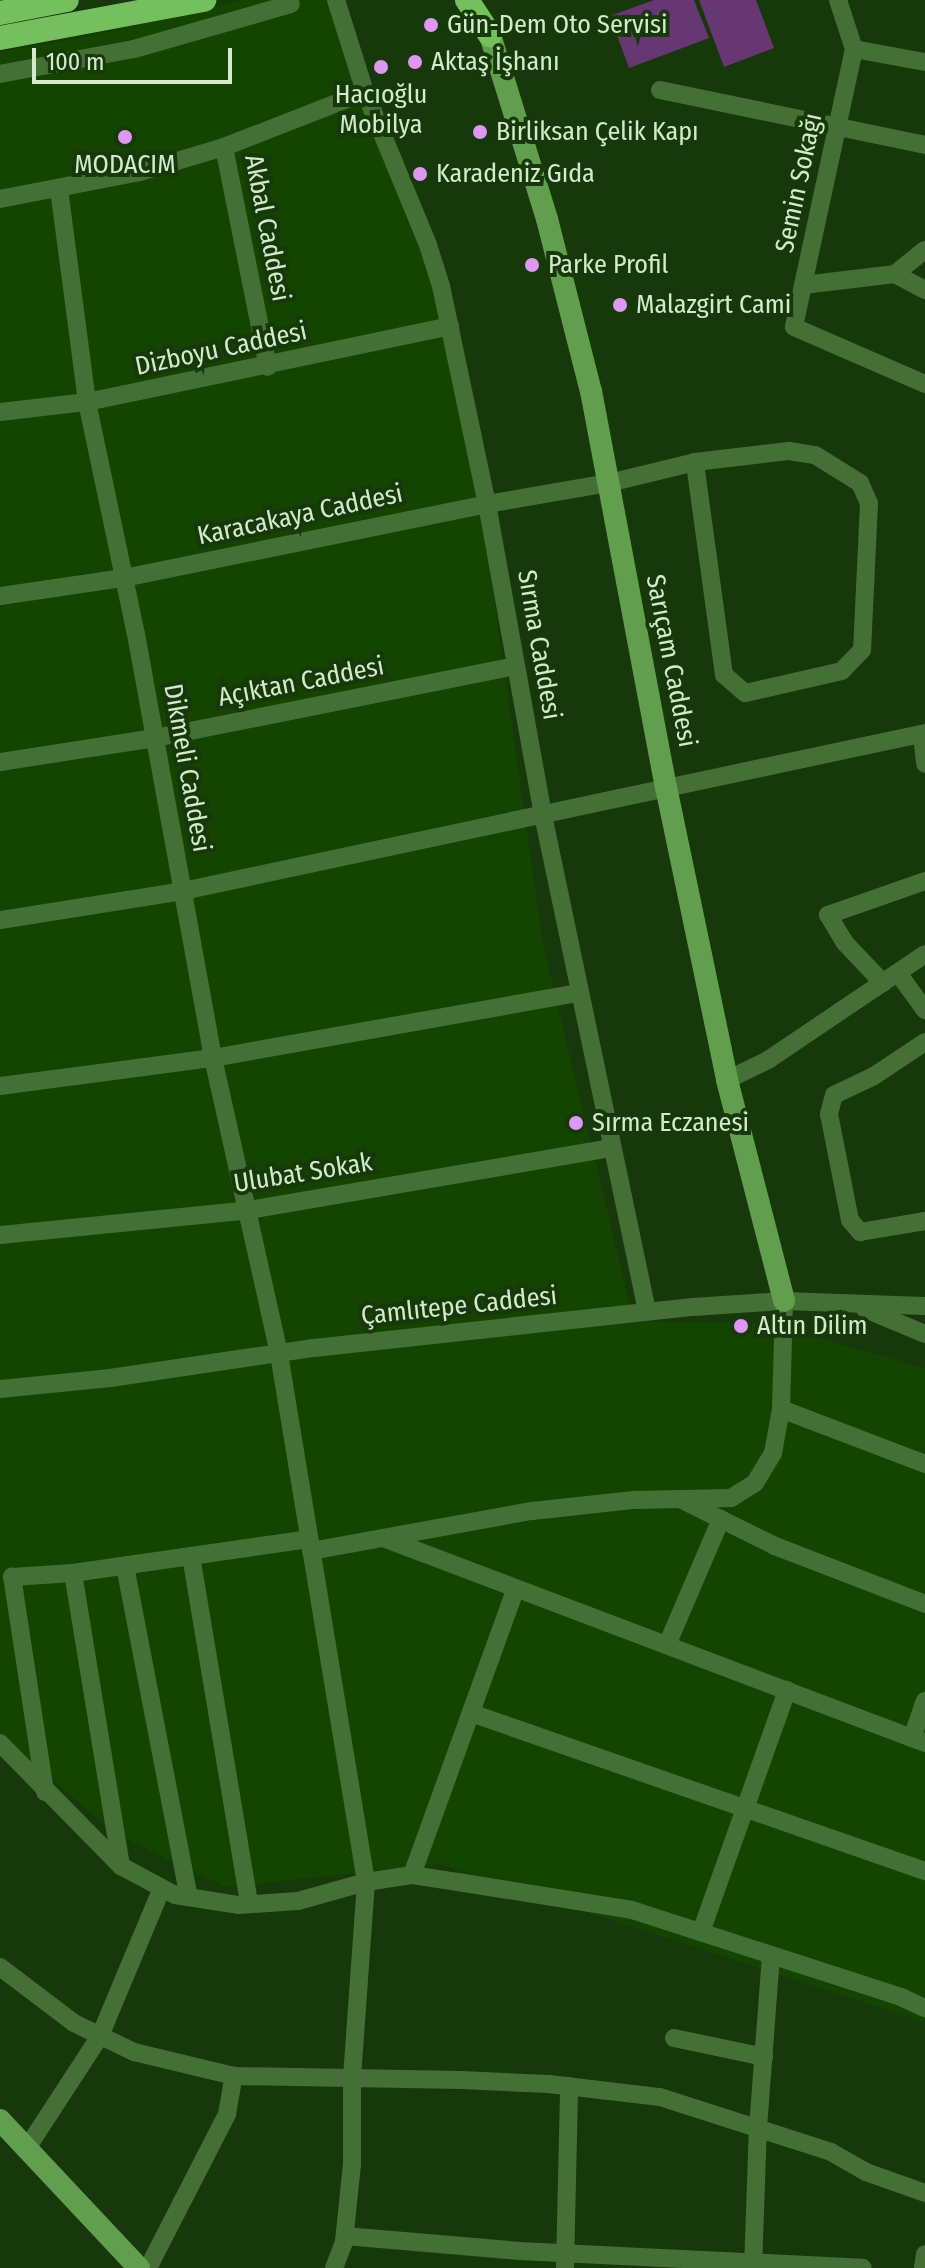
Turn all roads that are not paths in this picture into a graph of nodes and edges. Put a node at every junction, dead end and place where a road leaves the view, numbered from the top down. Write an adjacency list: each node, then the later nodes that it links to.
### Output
1 (67, 0): 9 (highway)
2 (204, 0): 11 (highway)
3 (336, 0): 16 (street, Sırma Caddesi)
4 (467, 0): 10 (highway)
5 (483, 0): 10 (highway)
6 (490, 0): 10 (highway)
7 (838, 0): 12 (street)
8 (291, 4): 14 (street)
9 (0, 13)
10 (490, 35): 32 (main road, Sarıçam Caddesi)
11 (0, 38)
12 (854, 49): 13 (street); 17 (street, Semin Sokağı)
13 (925, 62)
14 (0, 74)
15 (660, 90): 17 (street)
16 (365, 92): 19 (street); 26 (street, Sırma Caddesi)
17 (837, 129): 18 (street); 24 (street, Semin Sokağı)
18 (925, 145)
19 (224, 147): 20 (street); 27 (street, Akbal Caddesi)
20 (59, 189): 21 (street); 29 (street, Dikmeli Caddesi)
21 (0, 199)
22 (925, 250): 23 (street)
23 (895, 274): 24 (street); 25 (street)
24 (803, 285): 28 (street, Semin Sokağı)
25 (925, 290)
26 (450, 326): 27 (street, Dizboyu Caddesi); 33 (street, Sırma Caddesi)
27 (268, 367): 29 (street, Dizboyu Caddesi)
28 (925, 384)
29 (87, 402): 30 (street, Dizboyu Caddesi); 34 (street, Dikmeli Caddesi)
30 (0, 412)
31 (695, 462): 31 (street, Karacakaya Caddesi); 32 (street, Karacakaya Caddesi)
32 (609, 483): 33 (street, Karacakaya Caddesi); 41 (main road, Sarıçam Caddesi)
33 (487, 504): 34 (street, Karacakaya Caddesi); 36 (street, Sırma Caddesi)
34 (124, 578): 35 (street, Karacakaya Caddesi); 38 (street, Dikmeli Caddesi)
35 (0, 596)
36 (516, 666): 38 (street, Açıktan Caddesi); 42 (street, Sırma Caddesi)
37 (924, 733): 40 (street); 41 (street)
38 (155, 738): 39 (street, Açıktan Caddesi); 44 (street, Dikmeli Caddesi)
39 (0, 762)
40 (925, 764)
41 (666, 787): 42 (street); 52 (main road, Sarıçam Caddesi)
42 (543, 815): 44 (street); 48 (street, Sırma Caddesi)
43 (925, 881): 47 (street)
44 (183, 891): 45 (street); 51 (street, Dikmeli Caddesi)
45 (0, 920)
46 (925, 954): 47 (street)
47 (890, 978): 49 (street); 52 (street)
48 (579, 993): 51 (street); 54 (street, Sırma Caddesi)
49 (925, 1010)
50 (925, 1042): 56 (street)
51 (213, 1058): 53 (street); 55 (street, Dikmeli Caddesi)
52 (727, 1080): 58 (main road, Sarıçam Caddesi)
53 (0, 1086)
54 (612, 1148): 55 (street, Ulubat Sokak); 61 (street, Sırma Caddesi)
55 (249, 1210): 57 (street, Ulubat Sokak); 63 (street, Dikmeli Caddesi)
56 (925, 1221)
57 (0, 1235)
58 (784, 1301): 59 (street, Çamlıtepe Caddesi); 61 (street, Çamlıtepe Caddesi); 65 (street)
59 (850, 1303): 60 (street, Çamlıtepe Caddesi); 62 (street)
60 (925, 1306)
61 (647, 1311): 63 (street, Çamlıtepe Caddesi)
62 (925, 1334)
63 (279, 1354): 64 (street, Çamlıtepe Caddesi); 70 (street, Dikmeli Caddesi)
64 (0, 1389)
65 (781, 1409): 66 (street); 67 (street)
66 (925, 1464)
67 (679, 1499): 68 (street); 69 (street)
68 (721, 1519): 76 (street); 77 (street)
69 (384, 1538): 70 (street); 75 (street)
70 (310, 1545): 71 (street); 88 (street, Dikmeli Caddesi)
71 (191, 1556): 72 (street); 91 (street)
72 (125, 1566): 73 (street); 90 (street)
73 (73, 1573): 74 (street); 85 (street)
74 (6, 1578): 83 (street)
75 (516, 1588): 77 (street); 80 (street)
76 (925, 1604)
77 (667, 1645): 78 (street)
78 (787, 1690): 81 (street); 84 (street)
79 (925, 1701): 81 (street)
80 (471, 1713): 84 (street); 87 (street)
81 (918, 1740)
82 (0, 1743): 83 (street)
83 (45, 1792): 85 (street)
84 (745, 1809): 86 (street); 92 (street)
85 (121, 1866): 89 (street)
86 (925, 1871)
87 (412, 1875): 88 (street); 92 (street)
88 (366, 1882): 91 (street); 100 (street, Dikmeli Caddesi)
89 (162, 1888): 90 (street); 96 (street)
90 (189, 1897): 91 (street)
91 (249, 1904)
92 (701, 1932): 93 (street)
93 (771, 1955): 95 (street); 98 (street)
94 (0, 1967): 96 (street)
95 (925, 2008)
96 (100, 2036): 99 (street); 104 (street)
97 (674, 2038): 98 (street)
98 (764, 2057): 103 (street)
99 (234, 2076): 100 (street); 111 (street)
100 (352, 2076): 101 (street); 106 (street, Dikmeli Caddesi)
101 (569, 2086): 103 (street); 108 (street)
102 (0, 2120): 104 (main road)
103 (758, 2128): 105 (street); 109 (street)
104 (27, 2148): 110 (main road)
105 (925, 2193)
106 (345, 2236): 108 (street); 112 (street, Dikmeli Caddesi)
107 (925, 2254): 114 (street)
108 (565, 2260): 109 (street)
109 (753, 2264): 113 (street)
110 (139, 2268)
111 (148, 2268)
112 (334, 2268)
113 (863, 2268)
114 (923, 2268)

